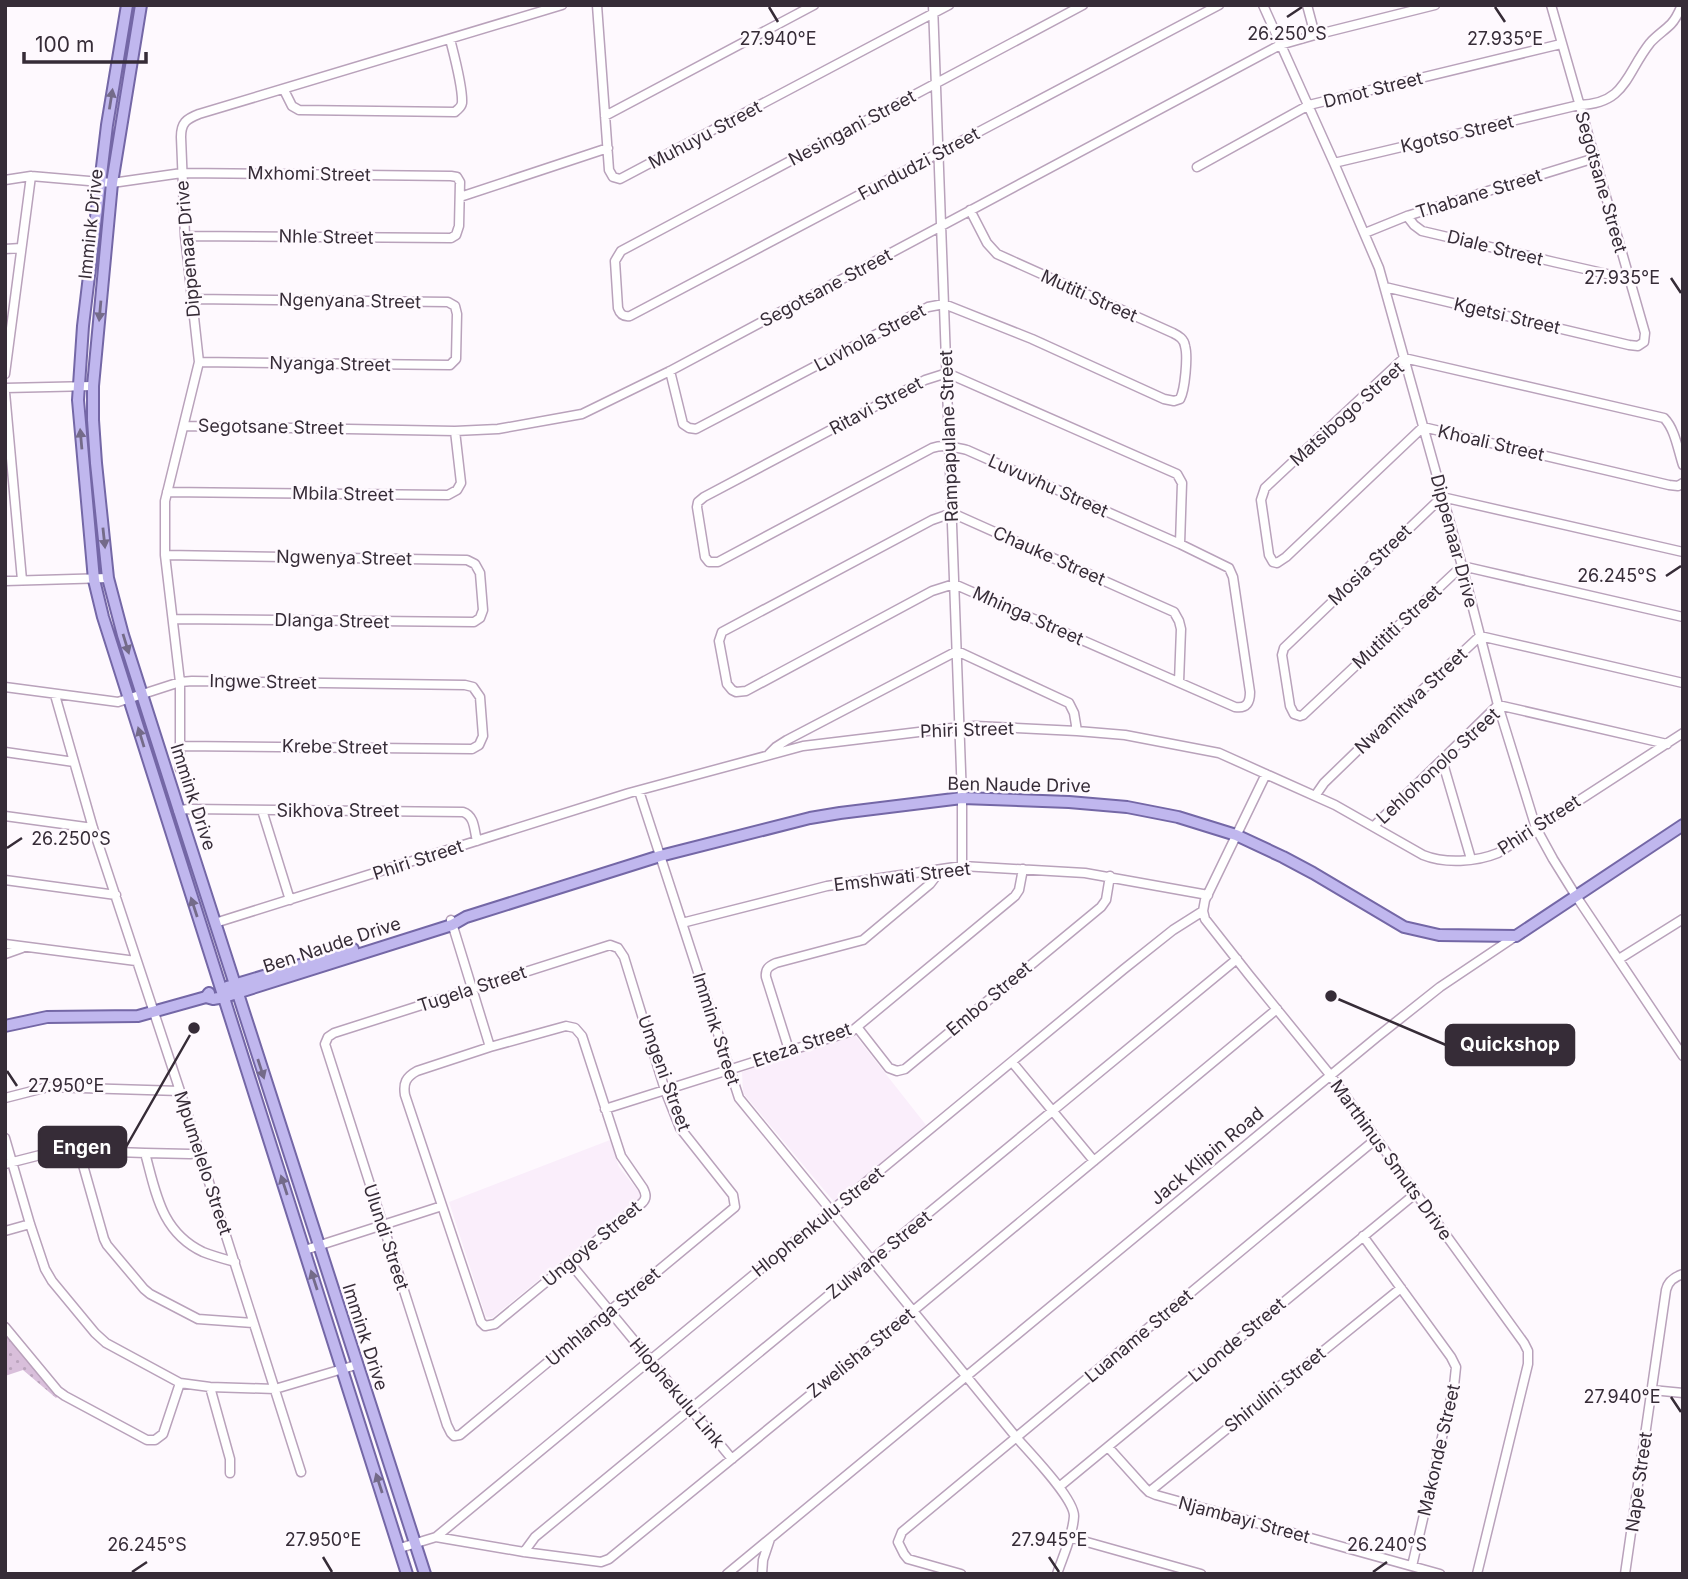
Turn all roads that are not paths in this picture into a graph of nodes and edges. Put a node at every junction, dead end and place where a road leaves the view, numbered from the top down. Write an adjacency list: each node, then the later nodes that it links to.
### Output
1 (127, 5): 32 (main road, Immink Drive, one-way to 1)
2 (141, 5): 33 (main road, Immink Drive)
3 (562, 5): 16 (street, Dippenaar Drive)
4 (597, 5): 23 (street, Muhuyu Street)
5 (814, 5): 23 (street)
6 (949, 5): 14 (street, Muhuyu Street)
7 (1083, 5): 19 (street, Nesingani Street)
8 (1219, 5): 25 (street, Fundudzi Street)
9 (1263, 5): 18 (street, Dippenaar Drive)
10 (1307, 5): 15 (street)
11 (1435, 5): 15 (street, Segotsane Street)
12 (1550, 5): 17 (street, Segotsane Street)
13 (1682, 5): 22 (street, Kgotso Street)
14 (933, 9): 19 (street, Rampapulane Street); 24 (street, Muhuyu Street)
15 (1315, 35): 18 (street, Segotsane Street)
16 (450, 39): 20 (street, Dippenaar Drive); 20 (street)
17 (1561, 44): 21 (street, Dmot Street); 22 (street, Segotsane Street)
18 (1280, 45): 21 (street, Dippenaar Drive); 35 (street, Segotsane Street)
19 (936, 84): 25 (street, Rampapulane Street); 46 (street, Nesingani Street)
20 (284, 90): 29 (street, Dippenaar Drive)
21 (1308, 105): 27 (street, Dippenaar Drive); 28 (street, Dmot Street)
22 (1579, 105): 26 (street, Segotsane Street); 27 (street, Kgotso Street)
23 (605, 116): 24 (street, Muhuyu Street)
24 (608, 148): 34 (street)
25 (939, 154): 37 (street, Rampapulane Street); 46 (street, Fundudzi Street)
26 (1595, 158): 36 (street, Thabane Street); 42 (street, Segotsane Street)
27 (1335, 163): 38 (street, Dippenaar Drive)
28 (1197, 167)
29 (182, 173): 33 (street, Mxhomi Street); 34 (street, Mxhomi Street); 39 (street, Dippenaar Drive)
30 (31, 176): 31 (street, Mxhomi Street); 32 (street, Mxhomi Street); 40 (street)
31 (5, 180)
32 (100, 183): 33 (street, Mxhomi Street); 56 (main road, Immink Drive)
33 (112, 183): 55 (main road, Immink Drive, one-way to 55)
34 (460, 197): 39 (street, Nhle Street)
35 (970, 211): 37 (street, Segotsane Street); 57 (street, Mutiti Street)
36 (1407, 216): 38 (street, Thabane Street); 42 (street, Diale Street)
37 (942, 226): 45 (street, Rampapulane Street); 52 (street, Segotsane Street)
38 (1365, 233): 43 (street, Dippenaar Drive)
39 (185, 236): 44 (street, Dippenaar Drive)
40 (21, 248): 41 (street); 47 (street)
41 (5, 249)
42 (1629, 279): 48 (street, Segotsane Street)
43 (1385, 287): 48 (street, Kgetsi Street); 50 (street, Dippenaar Drive)
44 (192, 299): 49 (street, Ngenyana Street); 51 (street, Dippenaar Drive)
45 (944, 304): 52 (street, Luvhola Street); 53 (street, Rampapulane Street); 57 (street, Luvhola Street)
46 (619, 312)
47 (8, 324): 54 (street)
48 (1629, 345)
49 (456, 357): 51 (street, Nyanga Street)
50 (1404, 358): 60 (street, Dippenaar Drive); 64 (street, Matsibogo Street); 74 (street, Matsibogo Street)
51 (199, 362): 59 (street, Dippenaar Drive)
52 (670, 371): 61 (street, Segotsane Street)
53 (947, 373): 62 (street, Rampapulane Street); 62 (street, Ritavi Street); 71 (street)
54 (5, 374)
55 (93, 386): 56 (street); 76 (main road, Immink Drive, one-way to 76)
56 (78, 387): 58 (street); 78 (main road, Immink Drive, one-way to 56)
57 (1184, 389)
58 (5, 390): 63 (street)
59 (184, 426): 61 (street, Segotsane Street); 66 (street, Dippenaar Drive)
60 (1423, 427): 65 (street, Khoali Street); 67 (street, Dippenaar Drive); 74 (street, Khoali Street)
61 (455, 430): 66 (street, Mbila Street)
62 (950, 445): 68 (street, Rampapulane Street); 71 (street, Luvuvhu Street)
63 (8, 453): 69 (street)
64 (1683, 465)
65 (1683, 483)
66 (167, 492): 73 (street, Dippenaar Drive)
67 (1442, 497): 72 (street); 75 (street, Dippenaar Drive); 95 (street, Mosia Street)
68 (952, 513): 80 (street, Rampapulane Street); 80 (street, Mhinga Street); 87 (street, Chauke Street)
69 (16, 516): 70 (street); 77 (street)
70 (5, 517)
71 (1180, 544): 90 (street, Luvuvhu Street)
72 (1683, 552)
73 (165, 555): 81 (street, Ngwenya Street); 83 (street, Dippenaar Drive)
74 (1269, 555)
75 (1462, 566): 82 (street); 84 (street, Dippenaar Drive); 95 (street, Mutititi Street)
76 (108, 578): 78 (street); 91 (main road, Immink Drive, one-way to 91)
77 (22, 580): 78 (street); 79 (street)
78 (94, 580): 93 (main road, Immink Drive)
79 (5, 581)
80 (954, 584): 85 (street, Rampapulane Street); 87 (street, Mhinga Street)
81 (483, 610): 83 (street, Dlanga Street)
82 (1683, 617)
83 (173, 619): 86 (street, Dippenaar Drive)
84 (1480, 636): 88 (street, Nwamitwa Street); 94 (street, Dippenaar Drive); 109 (street, Nwamitwa Street)
85 (957, 651): 96 (street, Rampapulane Street); 97 (street); 103 (street)
86 (180, 682): 91 (street, Ingwe Street); 99 (street, Ingwe Street); 101 (street, Dippenaar Drive)
87 (1179, 682): 90 (street, Mhinga Street)
88 (1683, 683)
89 (5, 687): 92 (street, Ingwe Street)
90 (1250, 692)
91 (142, 694): 93 (street, Ingwe Street); 111 (main road, Immink Drive)
92 (55, 695): 93 (street, Ingwe Street); 105 (street, Mpumelelo Street)
93 (129, 699): 146 (main road, Immink Drive, one-way to 93)
94 (1499, 705): 100 (street, Lehlohonolo Street); 104 (street, Lehlohonolo Street); 117 (street, Dippenaar Drive)
95 (1290, 706)
96 (960, 727): 97 (street, Phiri Street); 103 (street, Phiri Street); 110 (street, Rampapulane Street)
97 (1077, 731): 107 (street, Phiri Street)
98 (1683, 733): 100 (street, Phiri Street)
99 (483, 736): 101 (street, Krebe Street)
100 (1667, 744): 117 (street, Phiri Street)
101 (180, 746): 106 (street, Dippenaar Drive)
102 (5, 752): 105 (street)
103 (767, 756): 108 (street, Phiri Street)
104 (1442, 760): 115 (street, Lehlohonolo Street); 121 (street)
105 (74, 762): 116 (street, Mpumelelo Street)
106 (180, 769)
107 (1266, 774): 109 (street, Phiri Street); 118 (street)
108 (639, 791): 119 (street, Phiri Street); 120 (street, Immink Street)
109 (1315, 796): 115 (street, Phiri Street)
110 (962, 798): 118 (main road, Ben Naude Drive); 120 (main road, Ben Naude Drive); 122 (street, Rampapulane Street)
111 (178, 810): 112 (street, Sikhova Street); 134 (main road, Immink Drive)
112 (262, 810): 119 (street, Sikhova Street); 130 (street)
113 (5, 816): 116 (street)
114 (1683, 825): 129 (main road, Jack Klipin Road)
115 (1374, 826): 121 (street, Phiri Street)
116 (93, 828): 127 (street, Mpumelelo Street)
117 (1536, 828): 121 (street, Phiri Street); 129 (street, Dippenaar Drive)
118 (1236, 835): 128 (street); 136 (main road, Ben Naude Drive)
119 (477, 841): 130 (street, Phiri Street)
120 (660, 856): 132 (main road, Ben Naude Drive); 135 (street, Immink Street)
121 (1471, 859)
122 (962, 866): 123 (street, Emshwati Street); 124 (street, Emshwati Street)
123 (1023, 869): 125 (street, Emshwati Street); 150 (street, Eteza Street)
124 (940, 871): 135 (street, Emshwati Street); 153 (street)
125 (1110, 876): 128 (street, Emshwati Street); 150 (street, Embo Street)
126 (5, 880): 127 (street)
127 (116, 895): 143 (street, Mpumelelo Street)
128 (1208, 895): 131 (street)
129 (1576, 896): 136 (main road, Jack Klipin Road); 142 (street, Dippenaar Drive)
130 (290, 900): 134 (street, Phiri Street)
131 (1202, 911): 141 (street, Marthinus Smuts Drive); 155 (street, Hlophenkulu Street)
132 (452, 922): 144 (street); 145 (main road, Ben Naude Drive)
133 (1682, 922): 142 (street)
134 (215, 923): 145 (main road, Immink Drive)
135 (682, 923): 156 (street, Immink Street)
136 (1516, 936): 157 (street, Jack Klipin Road)
137 (5, 944): 139 (street)
138 (610, 945): 144 (street, Tugela Street); 158 (street, Umgeni Street)
139 (25, 947): 140 (street); 143 (street)
140 (5, 954)
141 (1237, 959): 147 (street, Marthinus Smuts Drive); 162 (street, Zulwane Street)
142 (1619, 959): 154 (street, Dippenaar Drive)
143 (136, 961): 148 (street, Mpumelelo Street)
144 (472, 988): 151 (street, Tugela Street); 152 (street)
145 (235, 989): 146 (main road, Ben Naude Drive); 178 (main road, Immink Drive, one-way to 178)
146 (223, 993): 148 (main road, Ben Naude Drive); 179 (main road, Immink Drive, one-way to 146)
147 (1277, 1009): 157 (street, Marthinus Smuts Drive); 168 (street, Zwelisha Street)
148 (154, 1013): 149 (main road, Ben Naude Drive); 159 (street, Mpumelelo Street)
149 (5, 1026)
150 (857, 1027): 153 (street, Eteza Street)
151 (334, 1033): 175 (street, Ulundi Street)
152 (490, 1047): 161 (street, Ungoye Street); 172 (street, Ungoye Street)
153 (789, 1050): 156 (street, Eteza Street)
154 (1683, 1056)
155 (1012, 1062): 162 (street); 173 (street, Hlophenkulu Street)
156 (729, 1070): 158 (street, Eteza Street); 173 (street, Immink Street)
157 (1331, 1076): 164 (street, Marthinus Smuts Drive); 192 (street, Jack Klipin Road)
158 (665, 1090): 161 (street, Eteza Street); 171 (street, Umgeni Street)
159 (180, 1091): 160 (street); 166 (street, Mpumelelo Street)
160 (5, 1098)
161 (605, 1109): 182 (street, Ungoye Street)
162 (1054, 1112): 168 (street); 180 (street, Zulwane Street)
163 (5, 1138): 169 (street)
164 (1376, 1139): 170 (street, Marthinus Smuts Drive); 200 (street, Luaname Street)
165 (79, 1151): 167 (street); 169 (street); 187 (street)
166 (200, 1152): 167 (street); 181 (street, Mpumelelo Street)
167 (145, 1153): 181 (street)
168 (1094, 1161): 186 (street, Zwelisha Street)
169 (9, 1163): 174 (street)
170 (1415, 1194): 177 (street, Luonde Street); 222 (street, Marthinus Smuts Drive)
171 (733, 1195): 185 (street, Umhlanga Street)
172 (442, 1206): 175 (street); 182 (street, Ungoye Street)
173 (831, 1211): 180 (street, Immink Street); 189 (street, Hlophenkulu Street)
174 (30, 1224): 176 (street); 193 (street)
175 (383, 1225): 178 (street); 199 (street, Ulundi Street)
176 (5, 1231)
177 (1363, 1236): 184 (street, Makonde Street); 201 (street, Luonde Street)
178 (319, 1245): 179 (street); 190 (main road, Immink Drive)
179 (305, 1250): 191 (main road, Immink Drive, one-way to 179)
180 (872, 1260): 186 (street, Immink Street); 198 (street, Zulwane Street)
181 (235, 1262): 187 (street, Mpumelelo Street)
182 (570, 1263): 185 (street, Hlophekulu Link)
183 (1683, 1274): 196 (street, Nape Street)
184 (1401, 1288): 206 (street, Shirulini Street); 213 (street, Makonde Street)
185 (610, 1311): 189 (street, Hlophekulu Link); 199 (street, Umhlanga Street)
186 (913, 1311): 192 (street, Immink Street); 202 (street, Zwelisha Street)
187 (253, 1323): 195 (street, Mpumelelo Street)
188 (5, 1327): 193 (street)
189 (650, 1360): 198 (street, Hlophekulu Link); 207 (street, Hlophenkulu Street)
190 (356, 1365): 191 (street); 210 (main road, Immink Drive)
191 (342, 1368): 195 (street); 211 (main road, Immink Drive, one-way to 191)
192 (968, 1377): 200 (street, Immink Street); 208 (street, Jack Klipin Road)
193 (180, 1383): 194 (street)
194 (210, 1387): 195 (street); 204 (street)
195 (275, 1389): 203 (street, Mpumelelo Street)
196 (1652, 1390): 197 (street); 223 (street, Nape Street)
197 (1683, 1393)
198 (691, 1409): 202 (street, Hlophekulu Link); 212 (street, Zulwane Street)
199 (460, 1435)
200 (1016, 1437): 205 (street, Immink Street); 218 (street, Luaname Street)
201 (1108, 1447): 205 (street, Luonde Street); 206 (street)
202 (732, 1459): 212 (street, Zwelisha Street)
203 (301, 1472)
204 (230, 1473)
205 (1059, 1487): 209 (street, Immink Street)
206 (1149, 1493): 213 (street, Njambayi Street)
207 (436, 1537): 210 (street, Zwelisha Street); 212 (street, Zwelisha Street)
208 (771, 1537): 216 (street, Jack Klipin Road); 217 (street)
209 (1069, 1537): 219 (street, Immink Street); 220 (street)
210 (415, 1543): 211 (street, Zwelisha Street); 215 (main road, Immink Drive)
211 (400, 1548): 214 (main road, Immink Drive)
212 (524, 1552)
213 (1412, 1566): 221 (street, Njambayi Street)
214 (407, 1574)
215 (425, 1574)
216 (727, 1574)
217 (762, 1574)
218 (961, 1574)
219 (1057, 1574)
220 (1201, 1574)
221 (1440, 1574)
222 (1477, 1574)
223 (1625, 1574)

